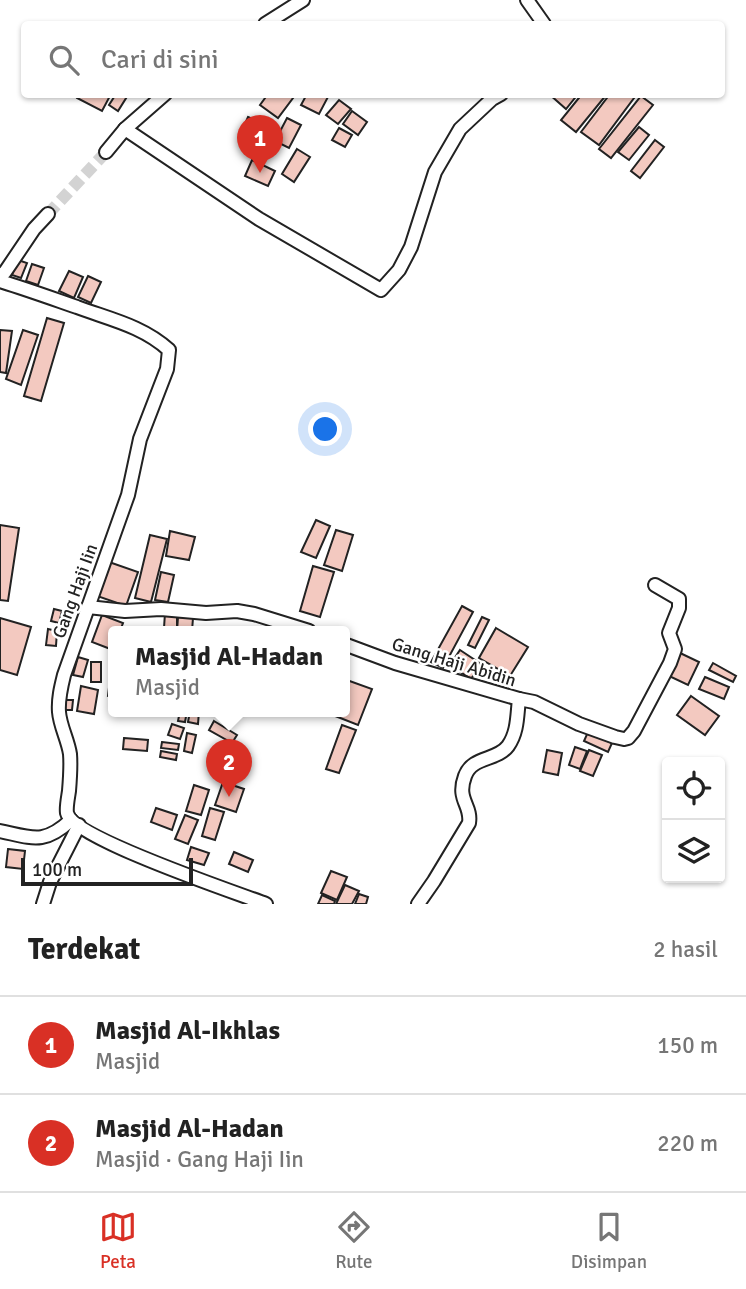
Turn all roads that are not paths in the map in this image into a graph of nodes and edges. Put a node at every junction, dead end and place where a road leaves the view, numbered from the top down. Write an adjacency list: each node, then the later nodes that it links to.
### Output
1 (303, 0): 3 (street)
2 (527, 0): 4 (street)
3 (270, 21)
4 (542, 21)
5 (160, 98): 7 (street)
6 (494, 98): 7 (street)
7 (125, 129): 8 (street)
8 (106, 152)
9 (48, 214): 10 (street)
10 (0, 276)
11 (0, 281): 13 (street, Gang Haji Iin)
12 (655, 585): 16 (street)
13 (88, 607): 14 (street); 17 (street, Gang Haji Iin)
14 (293, 626)
15 (350, 646): 16 (street, Gang Haji Abidin)
16 (519, 699): 21 (street, Gang Haji Abidin)
17 (75, 822): 18 (street); 19 (street); 20 (street)
18 (0, 831)
19 (43, 904)
20 (266, 904)
21 (418, 904)

